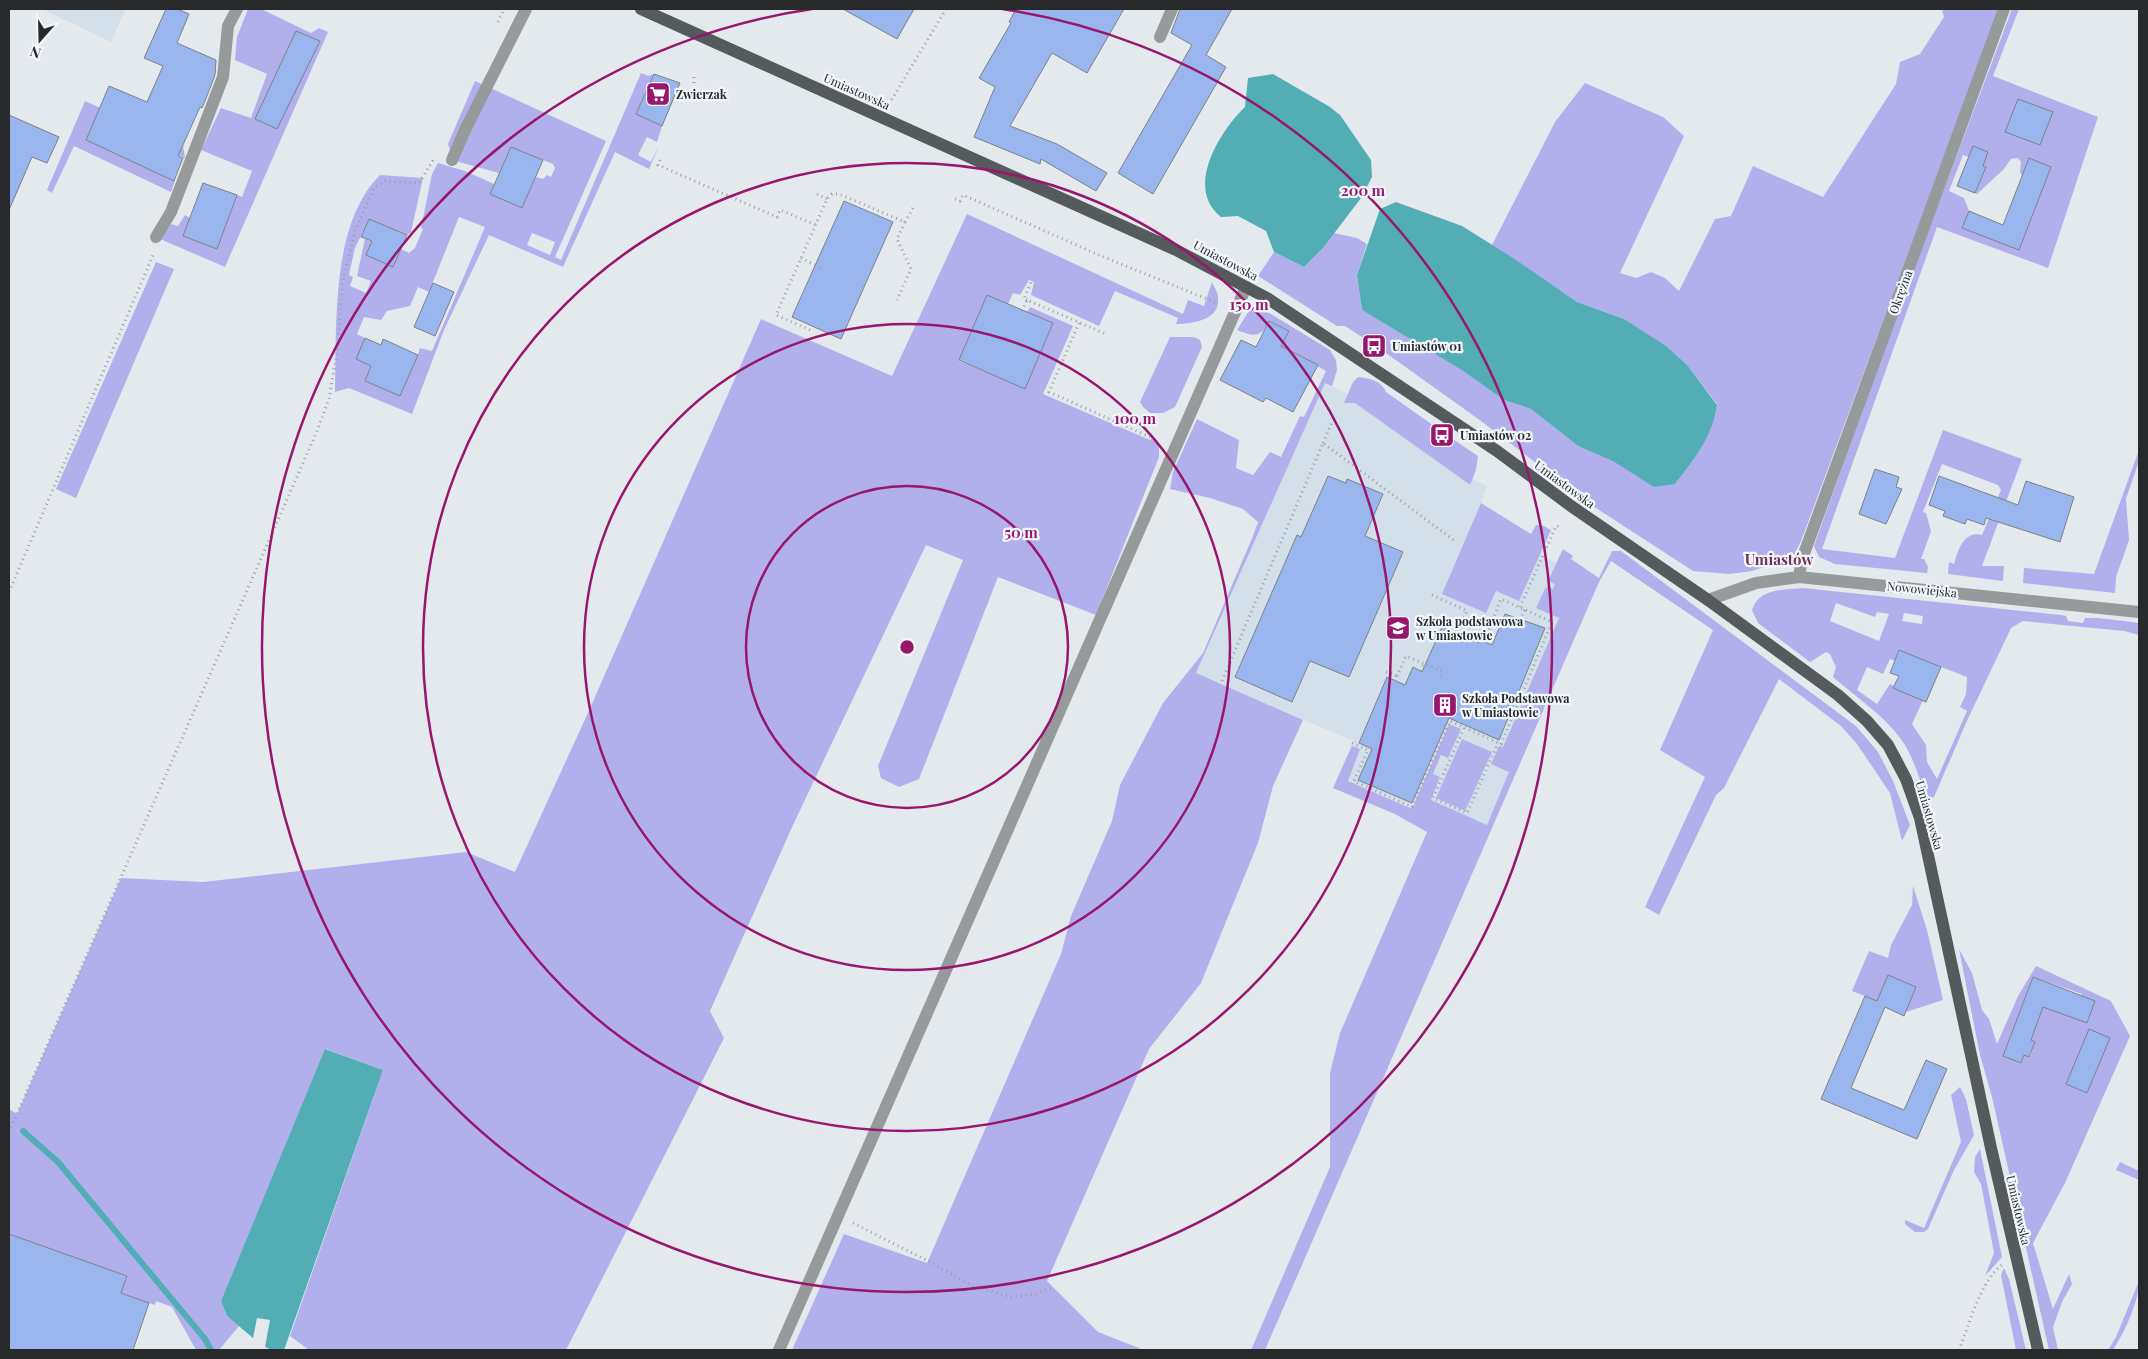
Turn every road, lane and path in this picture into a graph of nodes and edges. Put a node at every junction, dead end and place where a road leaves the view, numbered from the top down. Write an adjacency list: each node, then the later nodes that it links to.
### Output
1 (237, 9): 24 (street)
2 (504, 9): 8 (path)
3 (526, 9): 14 (street)
4 (641, 9): 12 (main road, Umiastowska)
5 (946, 9): 12 (path)
6 (1172, 9): 9 (street)
7 (2004, 9): 41 (street, Okrężna)
8 (497, 25)
9 (1160, 37)
10 (694, 77): 11 (path)
11 (694, 93)
12 (882, 117): 28 (main road, Umiastowska)
13 (438, 151): 61 (path)
14 (452, 160)
15 (660, 160): 17 (path)
16 (708, 182): 17 (path)
17 (706, 186): 23 (path)
18 (816, 194): 19 (path)
19 (827, 199): 22 (path); 23 (path)
20 (955, 199): 31 (path)
21 (913, 208): 22 (path)
22 (905, 222): 29 (path)
23 (816, 225): 25 (path)
24 (156, 237): 42 (path)
25 (802, 258): 26 (path); 34 (path)
26 (823, 269)
27 (1031, 282): 30 (path)
28 (1246, 287): 44 (main road, Umiastowska); 62 (street)
29 (897, 300)
30 (1027, 300): 32 (path); 33 (path)
31 (1218, 303)
32 (1022, 310)
33 (1079, 323): 35 (path); 37 (path)
34 (810, 330)
35 (1106, 334)
36 (1333, 420): 38 (path)
37 (1150, 437)
38 (1323, 443): 40 (path); 56 (path)
39 (1562, 527): 45 (path)
40 (1455, 541)
41 (1799, 577): 44 (street, Nowowiejska); 47 (street, Nowowiejska)
42 (9, 592)
43 (1432, 595): 49 (path)
44 (1708, 600): 63 (main road, Umiastowska)
45 (1520, 607): 46 (path); 50 (path)
46 (1525, 610): 48 (path); 59 (path)
47 (2139, 612)
48 (1520, 620)
49 (1457, 634)
50 (1484, 642)
51 (1424, 664): 52 (path); 54 (path); 55 (path)
52 (1421, 671)
53 (1386, 672): 54 (path)
54 (1397, 676): 57 (path)
55 (1439, 679)
56 (1222, 681)
57 (1395, 681)
58 (1464, 728): 59 (path); 59 (path); 60 (path)
59 (1498, 743)
60 (1352, 744)
61 (9, 1132)
62 (839, 1216): 64 (path); 65 (street)
63 (2017, 1259): 66 (path); 67 (main road, Umiastowska)
64 (1053, 1287)
65 (780, 1350)
66 (1959, 1350)
67 (2038, 1350)

